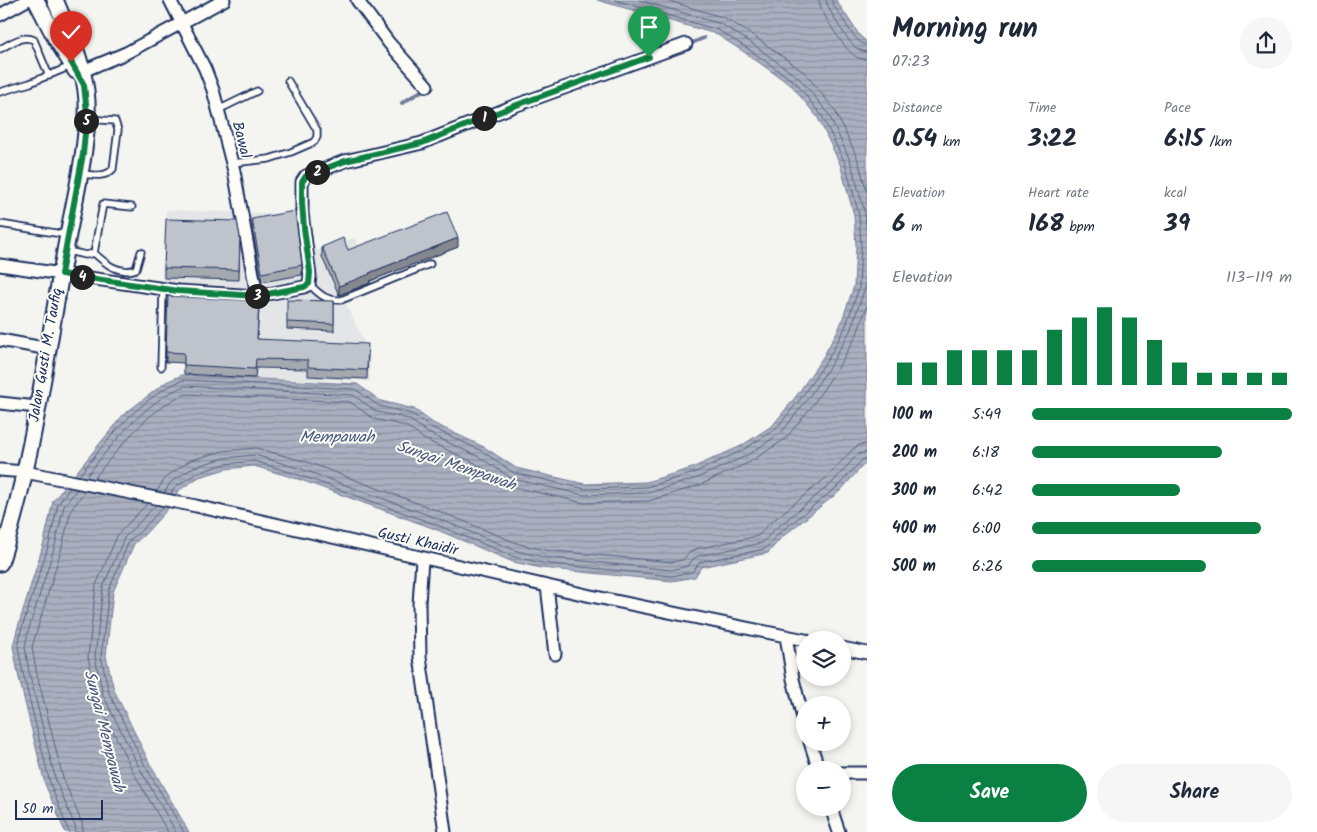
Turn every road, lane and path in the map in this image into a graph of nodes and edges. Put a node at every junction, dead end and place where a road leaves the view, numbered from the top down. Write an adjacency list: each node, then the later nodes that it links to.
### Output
1 (28, 0): 7 (street)
2 (36, 0): 11 (main road, Jalan Gusti M. Taufiq)
3 (55, 0): 11 (main road, Jalan Gusti M. Taufiq)
4 (170, 0): 8 (street, Bawal)
5 (224, 0): 8 (street)
6 (356, 0): 14 (street)
7 (0, 15)
8 (182, 23): 11 (street); 17 (street, Bawal)
9 (686, 44): 30 (street)
10 (0, 49): 12 (lane)
11 (80, 74): 12 (lane); 18 (main road, Jalan Gusti M. Taufiq)
12 (50, 76): 16 (lane)
13 (288, 81): 19 (lane)
14 (427, 86)
15 (256, 91): 17 (lane)
16 (0, 92)
17 (218, 110): 19 (street, Bawal)
18 (86, 119): 20 (main road, Jalan Gusti M. Taufiq); 20 (lane)
19 (232, 163): 32 (street, Bawal)
20 (79, 174): 23 (main road, Jalan Gusti M. Taufiq)
21 (132, 207): 26 (lane)
22 (0, 224): 23 (lane)
23 (68, 235): 24 (main road, Jalan Gusti M. Taufiq)
24 (65, 251): 26 (lane); 29 (main road, Jalan Gusti M. Taufiq)
25 (141, 252): 26 (lane)
26 (94, 253)
27 (430, 264): 30 (lane)
28 (0, 265): 29 (street)
29 (61, 274): 31 (street); 34 (main road, Jalan Gusti M. Taufiq)
30 (309, 284): 32 (street)
31 (163, 289): 32 (street); 35 (lane)
32 (257, 296)
33 (0, 340): 34 (street)
34 (49, 348): 37 (main road, Jalan Gusti M. Taufiq)
35 (161, 367)
36 (0, 403): 37 (street)
37 (37, 408): 39 (main road, Jalan Gusti M. Taufiq)
38 (0, 470): 39 (street, Gusti Khaidir)
39 (25, 472): 40 (street, Gusti Khaidir); 41 (main road, Jalan Gusti M. Taufiq)
40 (422, 559): 42 (street, Gusti Khaidir); 52 (street)
41 (0, 563)
42 (547, 586): 43 (street, Gusti Khaidir); 47 (street)
43 (786, 636): 44 (street, Gusti Khaidir); 48 (street)
44 (796, 638)
45 (851, 650): 46 (street)
46 (867, 653)
47 (555, 654)
48 (797, 696)
49 (851, 773): 50 (street)
50 (867, 773)
51 (834, 816): 53 (street)
52 (445, 832)
53 (839, 832)

